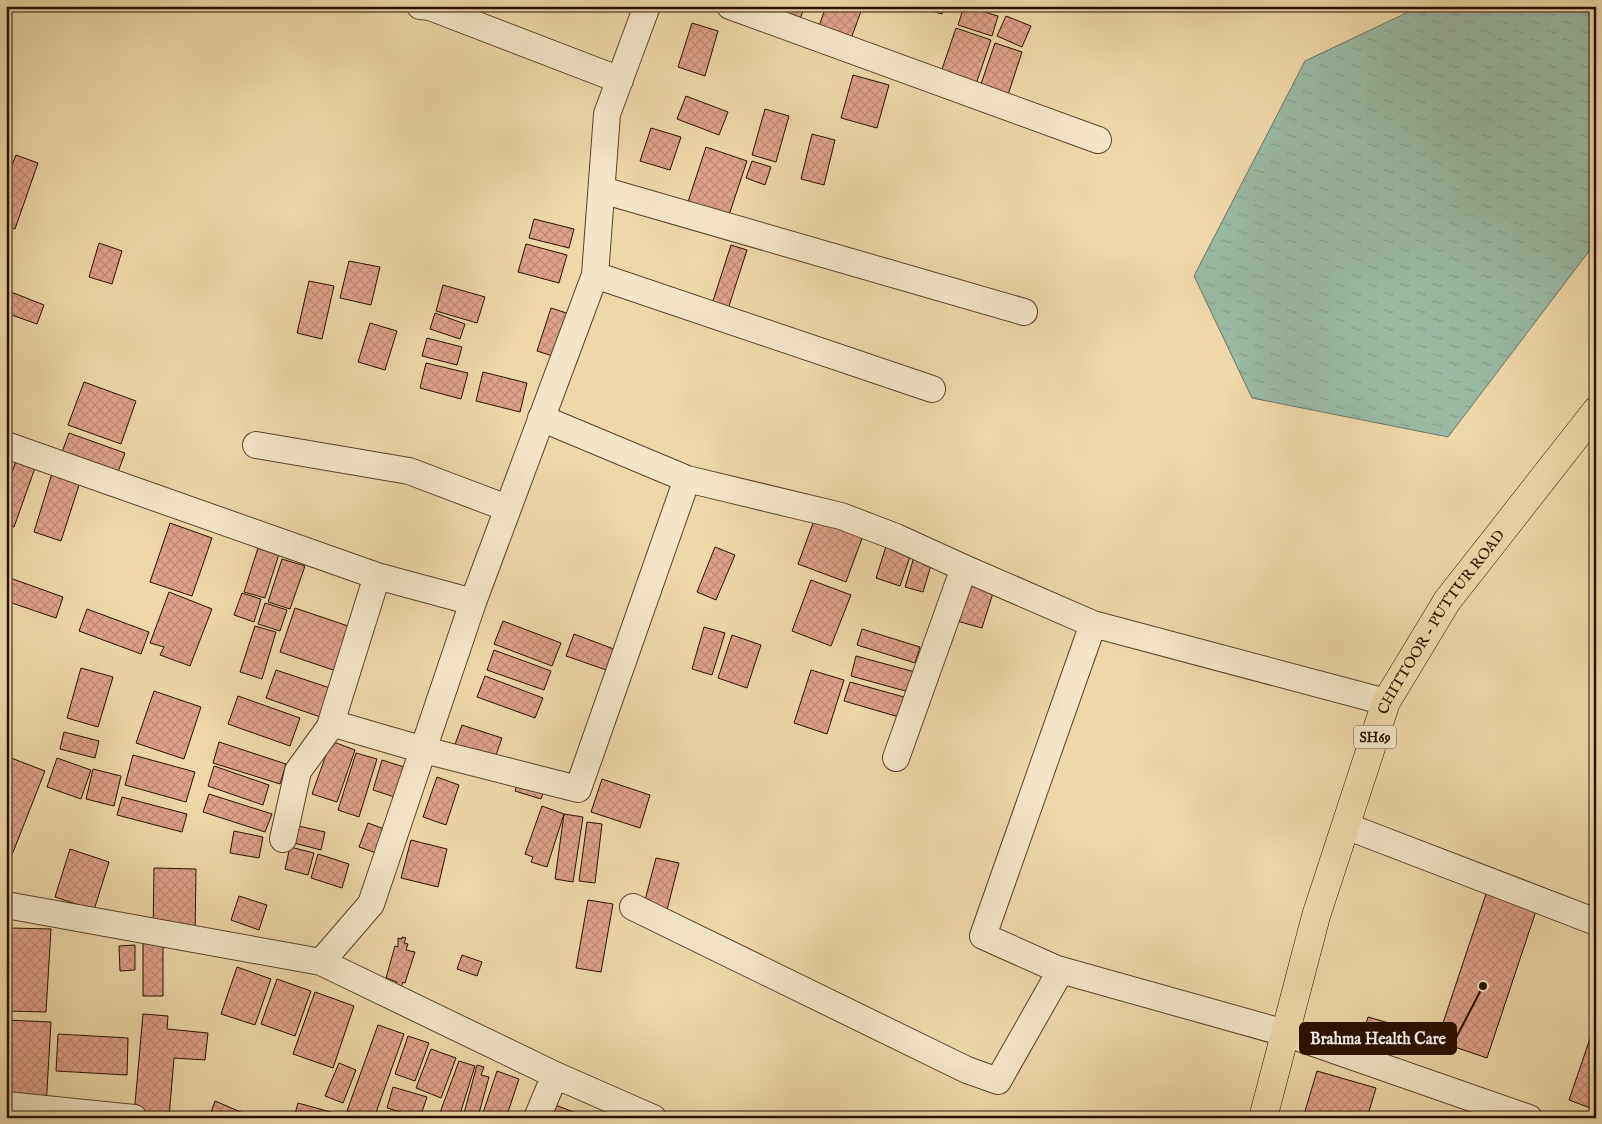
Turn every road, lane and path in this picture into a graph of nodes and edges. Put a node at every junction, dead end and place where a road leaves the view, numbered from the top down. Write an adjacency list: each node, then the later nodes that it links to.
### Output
1 (647, 6): 4 (street)
2 (730, 6): 5 (street)
3 (427, 7): 4 (street)
4 (620, 80): 6 (street)
5 (1098, 140)
6 (602, 190): 7 (street); 8 (street)
7 (595, 275): 9 (street); 11 (street)
8 (1024, 312)
9 (932, 388)
10 (1596, 411): 20 (main road, CHITTOOR - PUTTUR ROAD / SH69)
11 (541, 418): 14 (street); 15 (street)
12 (6, 445): 17 (street)
13 (256, 445): 15 (street)
14 (687, 479): 16 (street); 22 (street)
15 (507, 508): 18 (street)
16 (964, 568): 19 (street); 23 (street)
17 (377, 576): 18 (street); 21 (street)
18 (473, 602): 22 (street)
19 (1093, 624): 20 (street); 30 (street)
20 (1386, 702): 24 (main road, CHITTOOR - PUTTUR ROAD / SH69)
21 (332, 724): 22 (street); 25 (street)
22 (424, 750): 29 (street)
23 (896, 758)
24 (1346, 826): 28 (street); 31 (main road, CHITTOOR - PUTTUR ROAD / SH69)
25 (283, 839)
26 (6, 905): 29 (street)
27 (632, 907): 30 (street)
28 (1596, 922)
29 (321, 962): 32 (street)
30 (1061, 970): 31 (street)
31 (1285, 1033): 37 (main road, CHITTOOR - PUTTUR ROAD / SH69); 38 (street)
32 (555, 1075): 35 (street); 36 (street)
33 (6, 1105): 34 (street)
34 (134, 1118)
35 (537, 1118)
36 (653, 1118)
37 (1263, 1118)
38 (1529, 1118)

